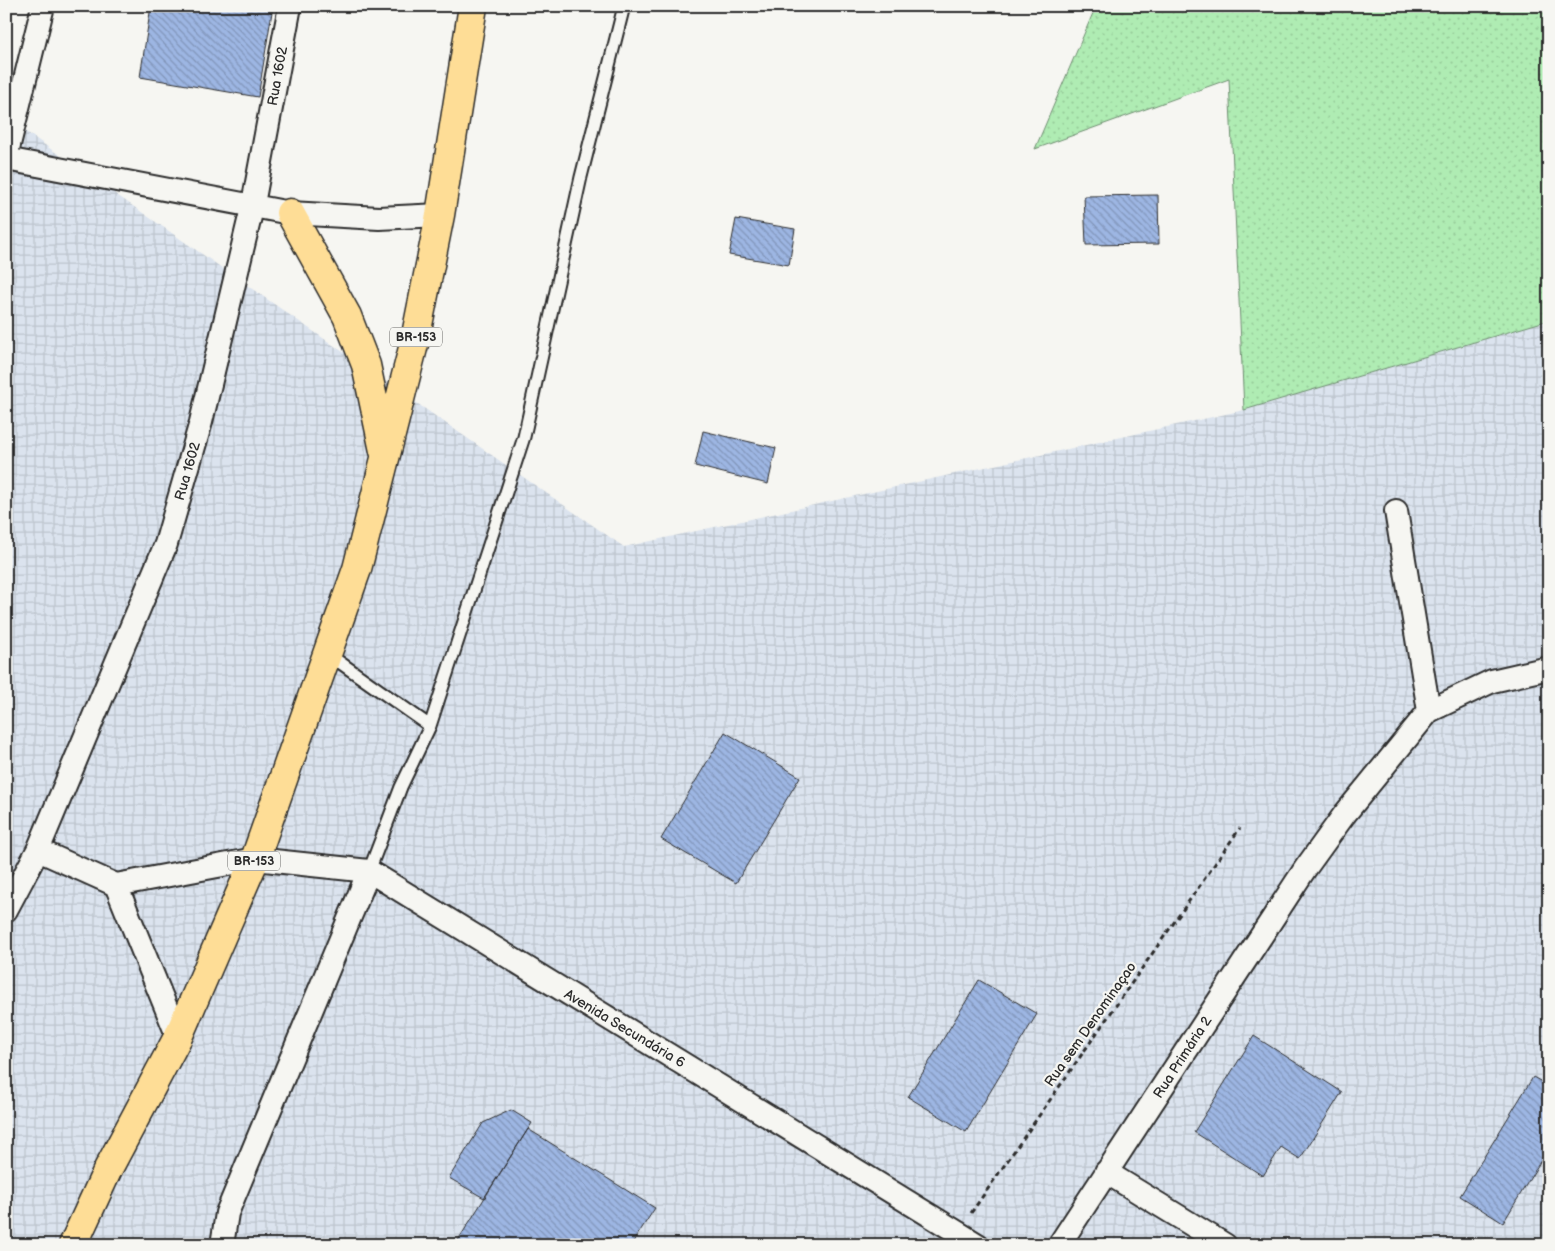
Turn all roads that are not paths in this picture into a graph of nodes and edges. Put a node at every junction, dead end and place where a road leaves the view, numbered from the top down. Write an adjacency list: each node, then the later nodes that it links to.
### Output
1 (43, 6): 5 (street)
2 (290, 6): 6 (street, Rua 1602)
3 (473, 6): 8 (highway, BR-153)
4 (624, 6): 14 (lane)
5 (6, 158): 6 (street)
6 (253, 204): 7 (street); 15 (street, Rua 1602)
7 (290, 213): 8 (street); 9 (highway)
8 (440, 215): 9 (highway, BR-153)
9 (385, 458): 11 (highway, BR-153)
10 (1396, 511): 13 (street)
11 (328, 654): 14 (lane); 16 (highway, BR-153)
12 (1549, 668): 13 (street)
13 (1429, 711): 21 (street, Rua Primária 2)
14 (430, 726): 17 (lane)
15 (38, 850): 18 (street); 19 (street, Rua 1602)
16 (256, 859): 17 (street, Avenida Secundária 6); 18 (street, Avenida Secundária 6); 20 (highway, BR-153)
17 (369, 871): 22 (street, Avenida Secundária 6); 24 (street)
18 (116, 885): 20 (street)
19 (6, 910)
20 (178, 1037): 23 (highway, BR-153)
21 (1106, 1172): 26 (street, Rua Primária 2); 27 (street)
22 (954, 1238): 25 (street, Avenida Secundária 6)
23 (73, 1245)
24 (222, 1245)
25 (978, 1245)
26 (1060, 1245)
27 (1225, 1245)

